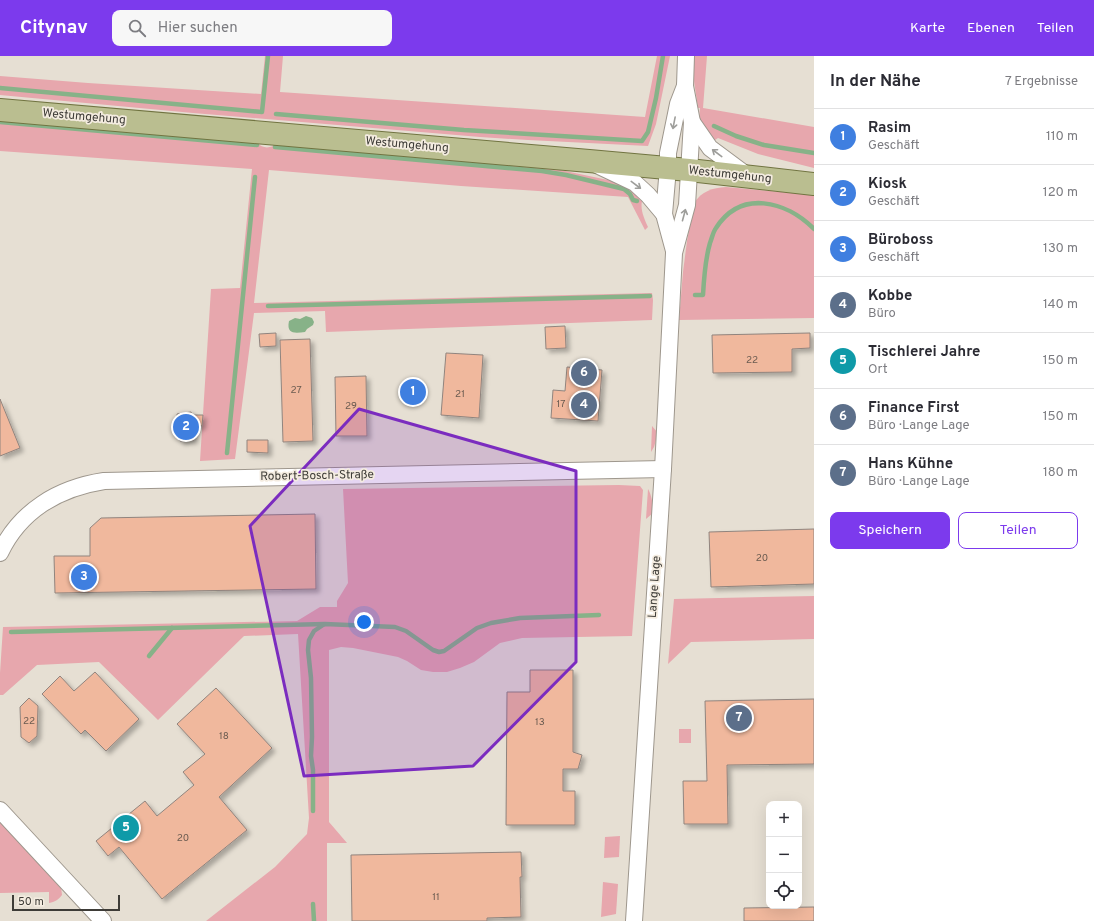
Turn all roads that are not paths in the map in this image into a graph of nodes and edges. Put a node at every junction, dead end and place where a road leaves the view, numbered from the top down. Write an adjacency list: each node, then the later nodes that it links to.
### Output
1 (686, 56): 2 (street)
2 (685, 86): 4 (street); 6 (street, one-way to 6)
3 (0, 110): 5 (main road, Westumgehung)
4 (692, 122): 6 (street); 7 (street, one-way to 4)
5 (589, 161): 6 (main road, Westumgehung); 9 (street, Lange Lage, one-way to 9)
6 (678, 169): 7 (main road, Westumgehung); 9 (street, Lange Lage); 10 (street, Lange Lage, one-way to 6)
7 (749, 177): 8 (main road, Westumgehung)
8 (814, 184)
9 (664, 214): 10 (street, Lange Lage)
10 (674, 253): 11 (street, Lange Lage)
11 (663, 469): 12 (street, Robert-Bosch-Straße); 15 (street, Lange Lage)
12 (0, 553)
13 (0, 810): 14 (street)
14 (103, 921)
15 (634, 921)

